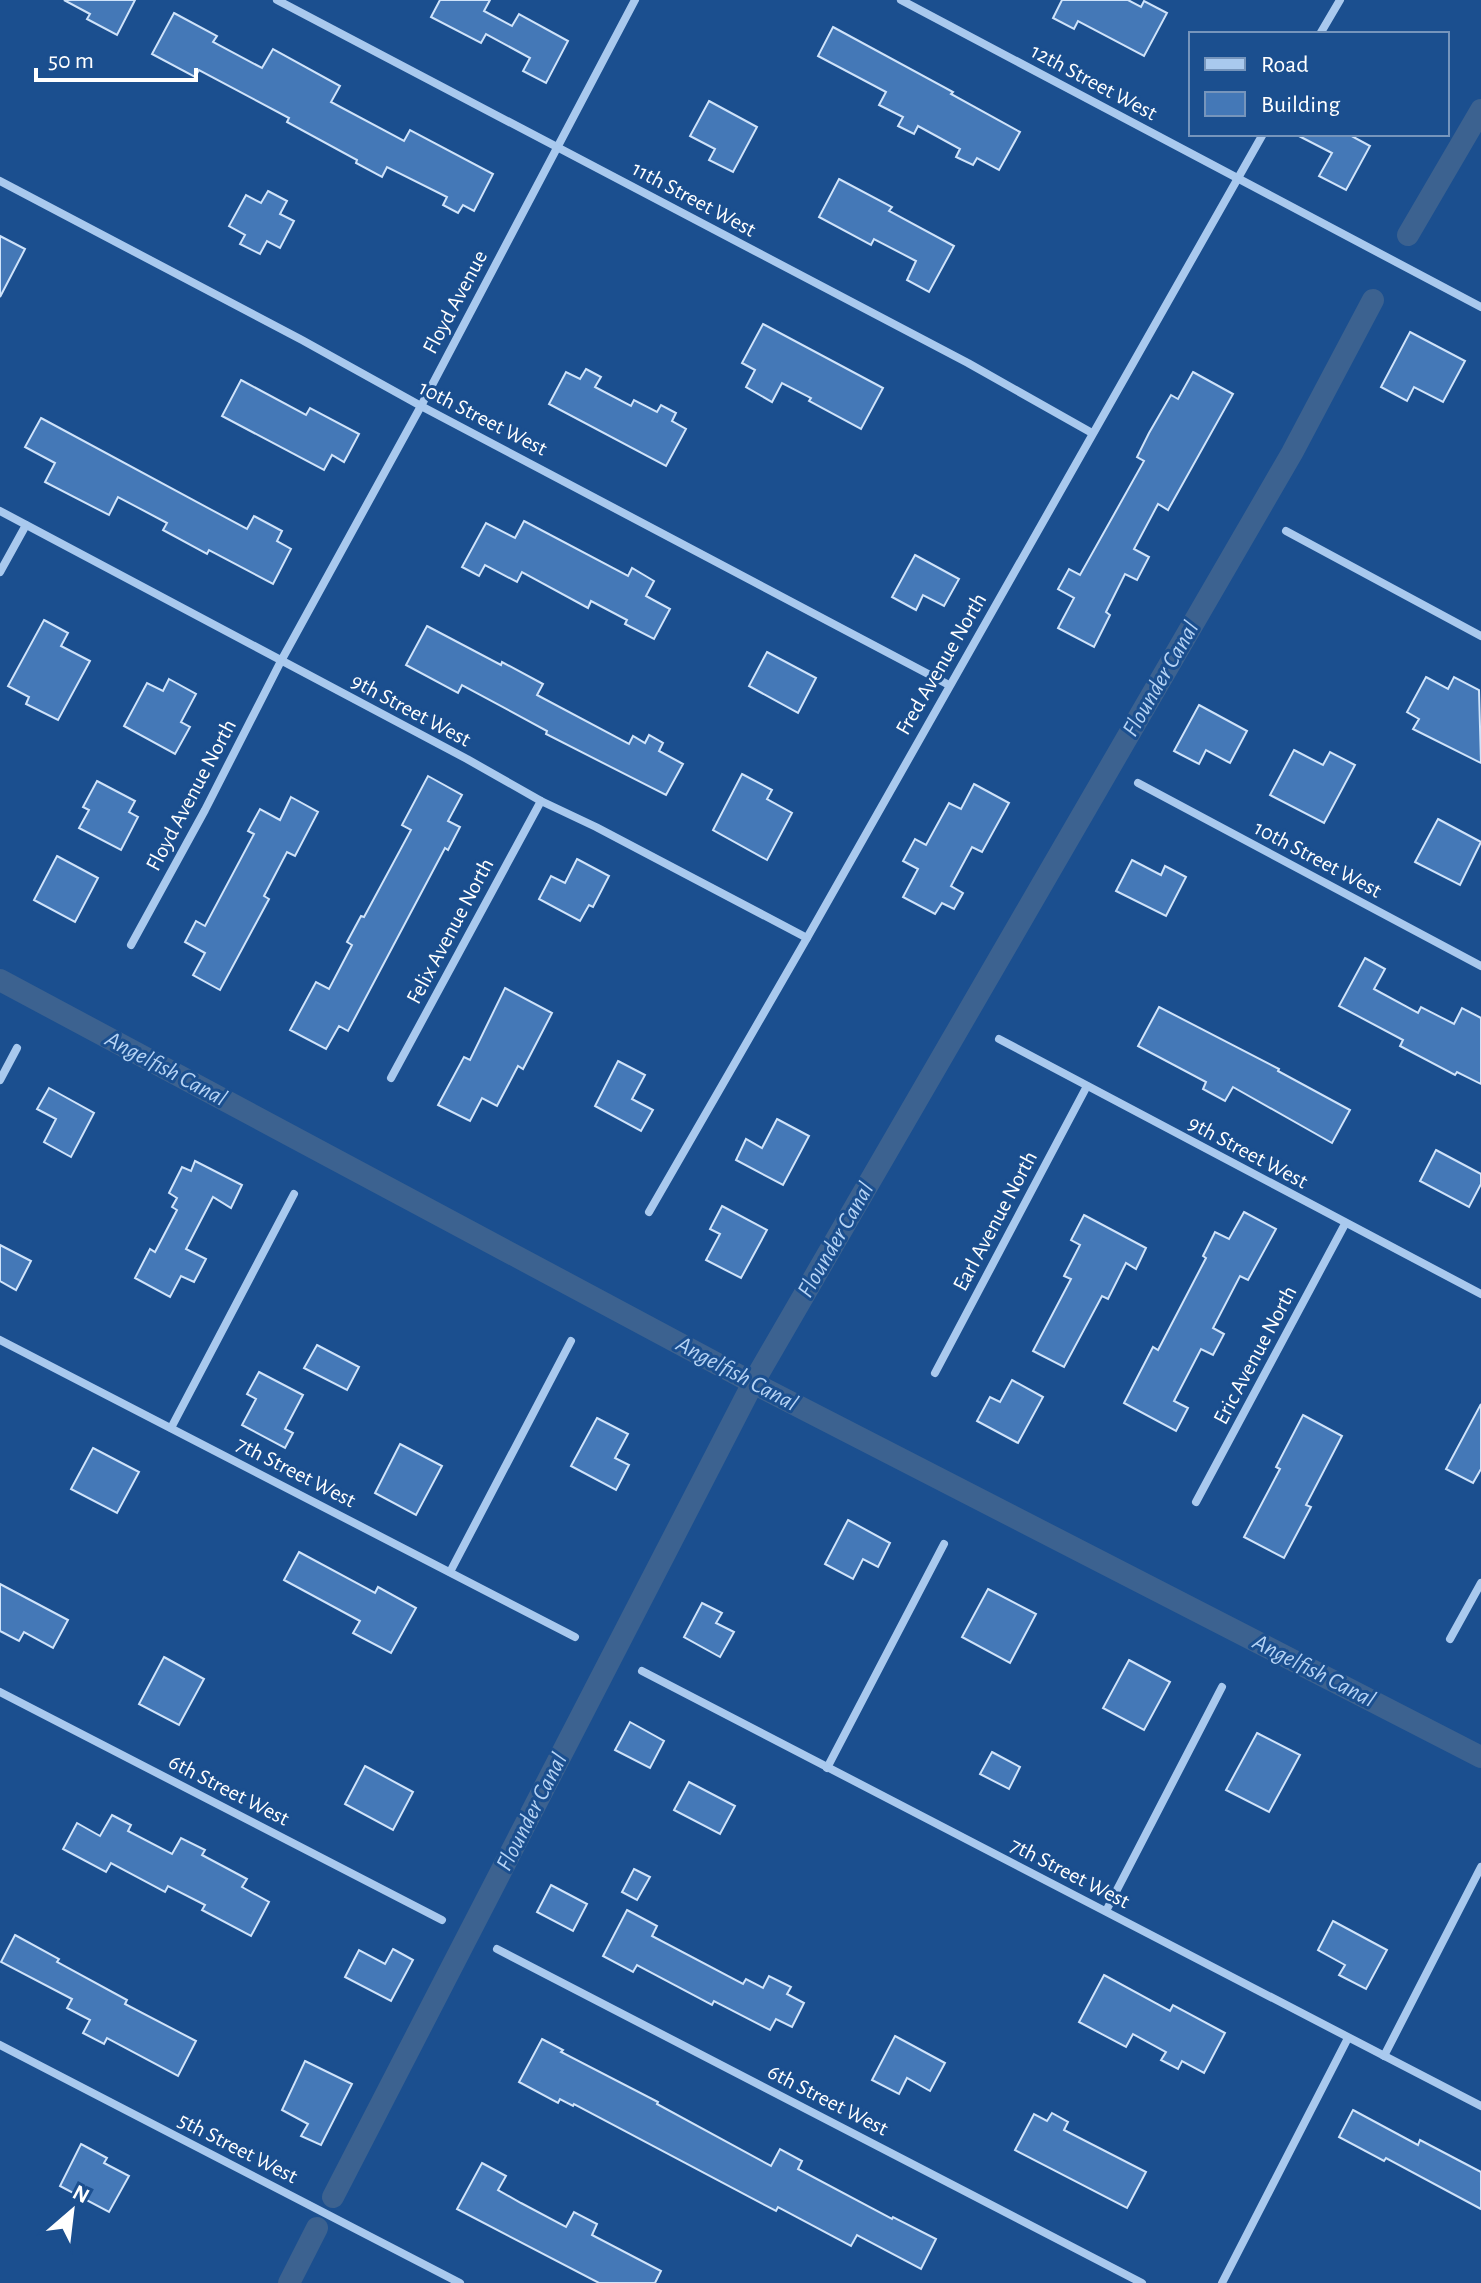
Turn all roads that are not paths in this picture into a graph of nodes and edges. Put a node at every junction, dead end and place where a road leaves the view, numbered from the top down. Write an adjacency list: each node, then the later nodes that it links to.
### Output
1 (277, 0): 7 (street, 11th Street West)
2 (635, 0): 7 (street, Floyd Avenue)
3 (901, 0): 8 (street, 12th Street West)
4 (1340, 0): 5 (street)
5 (1321, 32)
6 (1262, 136): 8 (street, Fred Avenue North)
7 (556, 146): 11 (street, Floyd Avenue); 12 (street, 11th Street West)
8 (1238, 179): 10 (street, 12th Street West); 12 (street, Fred Avenue North)
9 (0, 181): 11 (street, 10th Street West)
10 (1481, 307)
11 (421, 406): 18 (street, Floyd Avenue); 19 (street, 10th Street West)
12 (1092, 433): 19 (street, Fred Avenue North)
13 (0, 511): 14 (street, 9th Street West)
14 (26, 525): 16 (street); 18 (street, 9th Street West)
15 (1286, 531): 17 (street)
16 (0, 572)
17 (1481, 636)
18 (281, 661): 21 (street, 9th Street West); 23 (street, Floyd Avenue North)
19 (949, 685): 22 (street, Fred Avenue North)
20 (1138, 783): 24 (street, 10th Street West)
21 (541, 801): 22 (street, 9th Street West); 27 (street, Felix Avenue North)
22 (807, 938): 31 (street, Fred Avenue North)
23 (131, 945)
24 (1481, 966)
25 (999, 1039): 29 (street, 9th Street West)
26 (17, 1048): 28 (street)
27 (391, 1078)
28 (0, 1080)
29 (1087, 1086): 32 (street, 9th Street West); 36 (street, Earl Avenue North)
30 (294, 1194): 37 (street)
31 (649, 1212)
32 (1345, 1224): 33 (street, 9th Street West); 38 (street, Eric Avenue North)
33 (1481, 1294)
34 (0, 1340): 37 (street, 7th Street West)
35 (571, 1341): 40 (street)
36 (935, 1373)
37 (171, 1428): 40 (street, 7th Street West)
38 (1196, 1502)
39 (944, 1544): 47 (street)
40 (450, 1572): 42 (street, 7th Street West)
41 (1481, 1583): 43 (street)
42 (575, 1637)
43 (1450, 1639)
44 (642, 1671): 47 (street, 7th Street West)
45 (1222, 1687): 49 (street)
46 (0, 1692): 50 (street, 6th Street West)
47 (827, 1768): 49 (street, 7th Street West)
48 (1481, 1867): 54 (street)
49 (1106, 1911): 52 (street, 7th Street West)
50 (442, 1920)
51 (497, 1949): 57 (street, 6th Street West)
52 (1348, 2038): 54 (street, 7th Street West); 58 (street)
53 (0, 2045): 56 (street, 5th Street West)
54 (1384, 2056): 55 (street, 7th Street West)
55 (1481, 2106)
56 (460, 2283)
57 (1142, 2283)
58 (1222, 2283)

